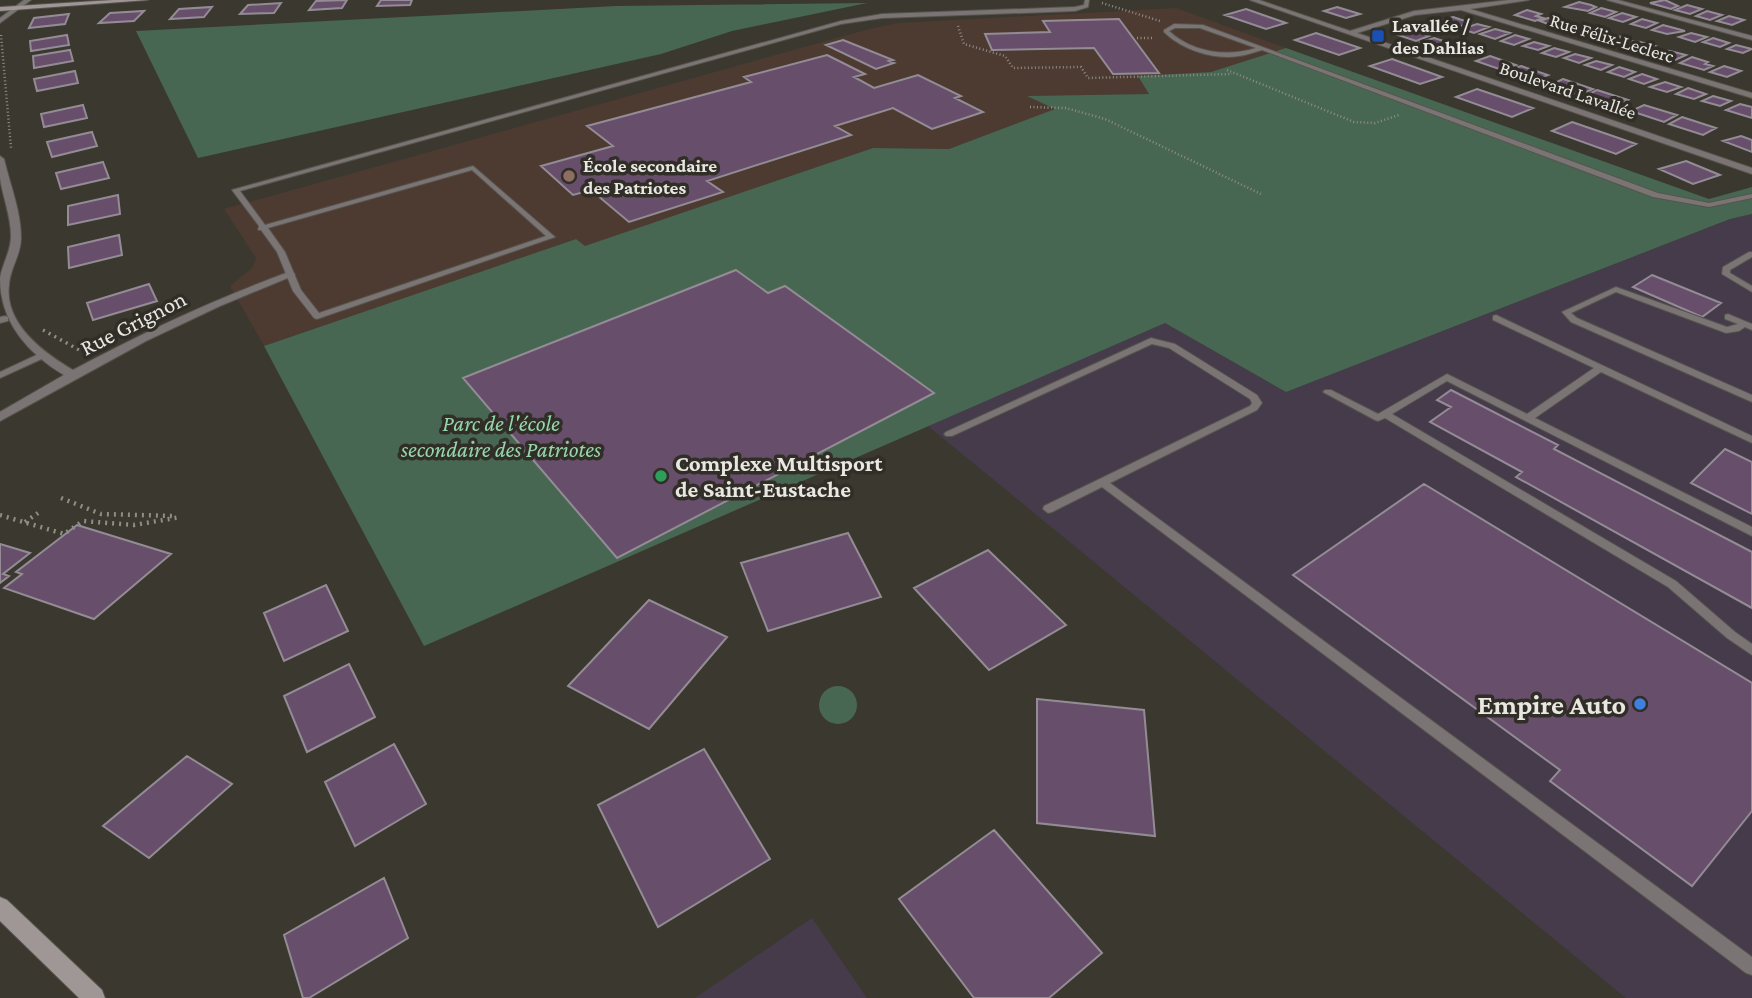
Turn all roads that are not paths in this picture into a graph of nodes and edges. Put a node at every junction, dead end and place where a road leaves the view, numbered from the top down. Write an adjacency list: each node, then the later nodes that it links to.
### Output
1 (88, 0): 6 (street)
2 (145, 0): 10 (street)
3 (1253, 0): 13 (street, Boulevard Lavallée)
4 (1526, 0): 11 (street)
5 (1611, 0): 14 (street)
6 (26, 1): 8 (street); 10 (street)
7 (1087, 1): 20 (lane)
8 (0, 4)
9 (0, 9): 10 (street)
10 (16, 9): 12 (street)
11 (1464, 9): 13 (street); 16 (street, Rue Félix-Leclerc)
12 (0, 21)
13 (1350, 33): 18 (street, Boulevard Lavallée)
14 (1752, 38)
15 (1261, 49): 15 (lane); 19 (lane)
16 (1752, 96)
17 (0, 159): 26 (street)
18 (1752, 171)
19 (1752, 196)
20 (261, 228): 22 (lane); 22 (lane)
21 (1752, 254): 23 (lane)
22 (290, 275): 31 (street, Rue Grignon)
23 (1752, 290)
24 (1728, 317): 27 (lane)
25 (1496, 318): 29 (lane)
26 (3, 320): 28 (street)
27 (1748, 326): 33 (lane)
28 (43, 355): 30 (lane); 31 (street)
29 (1600, 368): 36 (lane); 38 (lane)
30 (1, 374)
31 (75, 376): 35 (street, Rue Grignon)
32 (1328, 392): 34 (lane)
33 (1751, 398)
34 (1387, 415): 36 (lane); 42 (lane)
35 (0, 417)
36 (1528, 418): 41 (lane)
37 (949, 434): 39 (lane)
38 (1752, 440)
39 (1102, 482): 40 (lane); 44 (lane)
40 (1048, 509)
41 (1752, 532)
42 (1752, 650)
43 (0, 907): 45 (street)
44 (1752, 967)
45 (94, 998)

